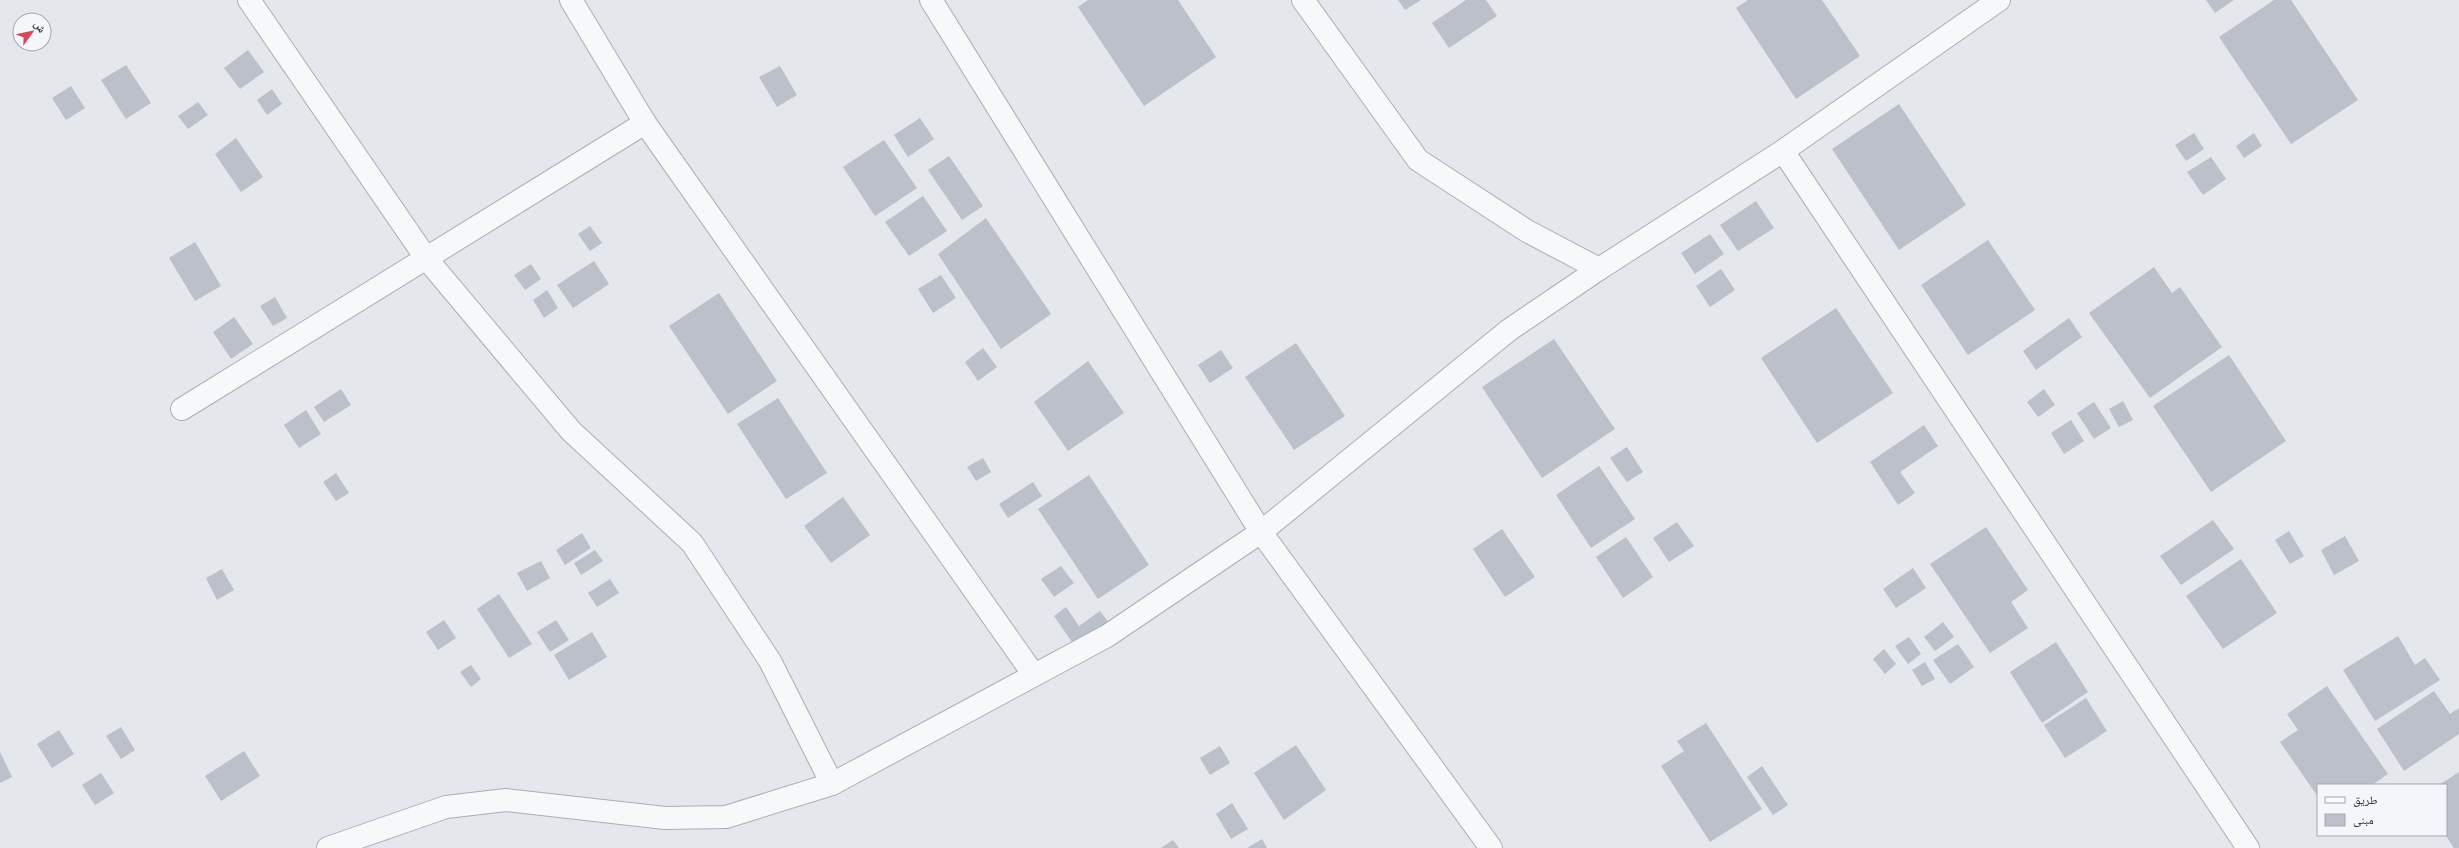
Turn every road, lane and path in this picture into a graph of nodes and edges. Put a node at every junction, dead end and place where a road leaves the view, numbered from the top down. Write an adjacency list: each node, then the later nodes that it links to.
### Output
1 (249, 0): 8 (street)
2 (571, 0): 6 (street)
3 (931, 0): 11 (street)
4 (1303, 0): 9 (street)
5 (2000, 0): 7 (street)
6 (646, 123): 8 (street); 12 (street)
7 (1783, 151): 9 (street); 16 (street)
8 (426, 258): 10 (street); 13 (street)
9 (1599, 269): 11 (street)
10 (182, 410)
11 (1261, 532): 12 (street); 15 (street)
12 (1034, 676): 13 (street)
13 (832, 784): 14 (street)
14 (328, 848)
15 (1492, 848)
16 (2248, 848)

